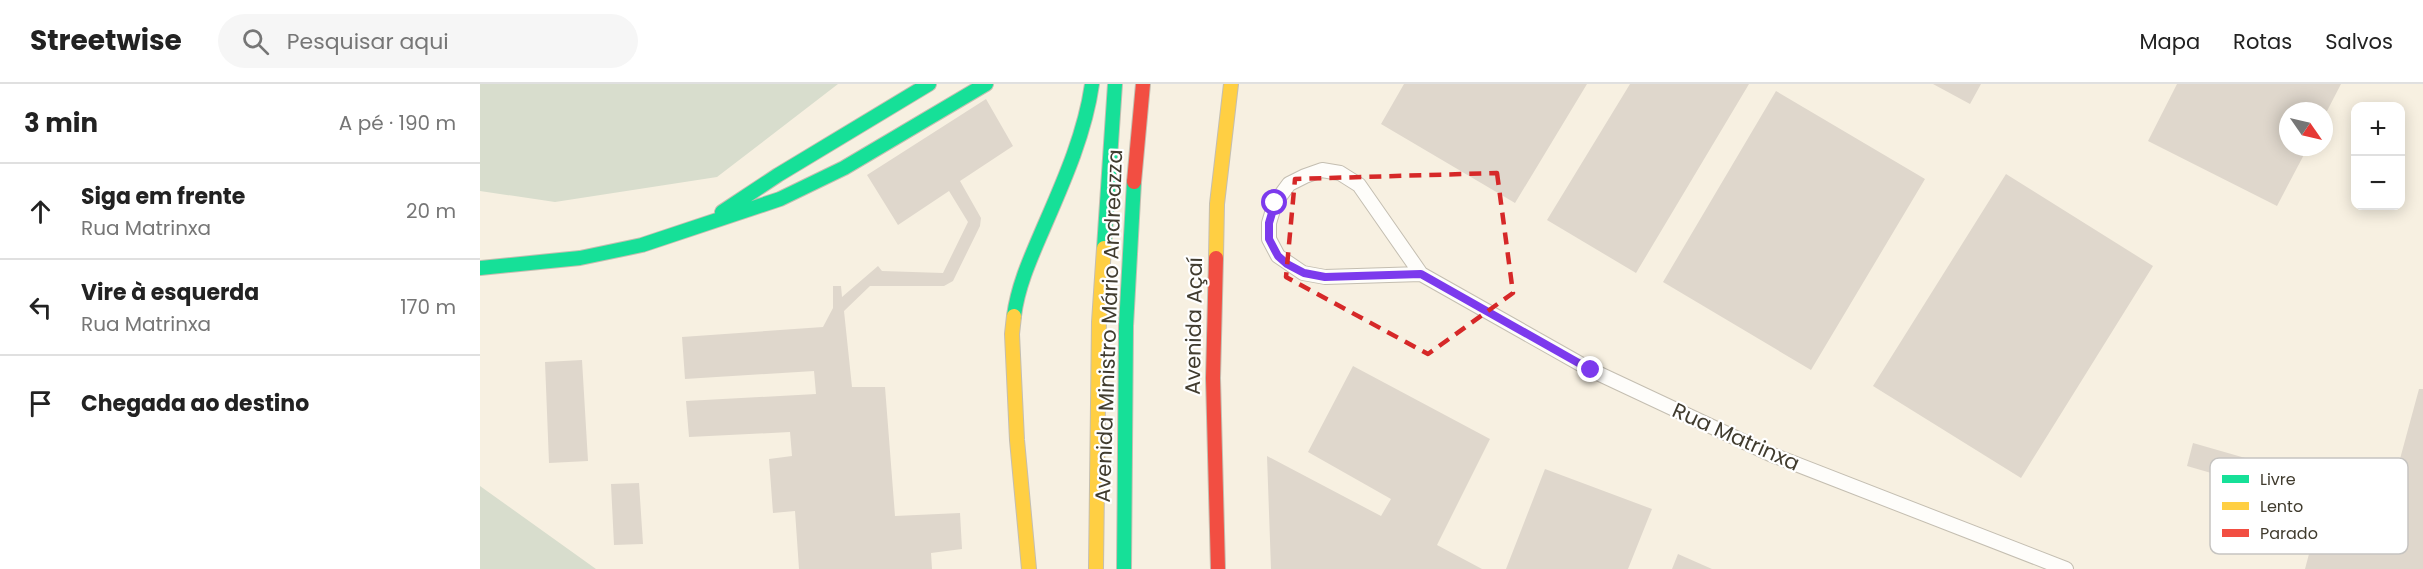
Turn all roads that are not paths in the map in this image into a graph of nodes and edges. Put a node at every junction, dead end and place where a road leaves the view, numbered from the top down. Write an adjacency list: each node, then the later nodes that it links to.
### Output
1 (929, 84): 8 (street)
2 (986, 84): 9 (street)
3 (1077, 84): 7 (street)
4 (1115, 84): 14 (street, Avenida Ministro Mário Andreazza)
5 (1143, 84): 15 (street, Avenida Ministro Mário Andreazza)
6 (1231, 84): 16 (street, Avenida Açaí)
7 (1091, 91): 13 (street)
8 (830, 143): 9 (street); 10 (street)
9 (844, 168): 10 (street)
10 (699, 227): 11 (street)
11 (480, 268)
12 (1421, 274): 12 (street, Rua Matrinxa); 17 (street, Rua Matrinxa)
13 (1029, 569)
14 (1096, 569)
15 (1124, 569)
16 (1218, 569)
17 (2066, 569)

